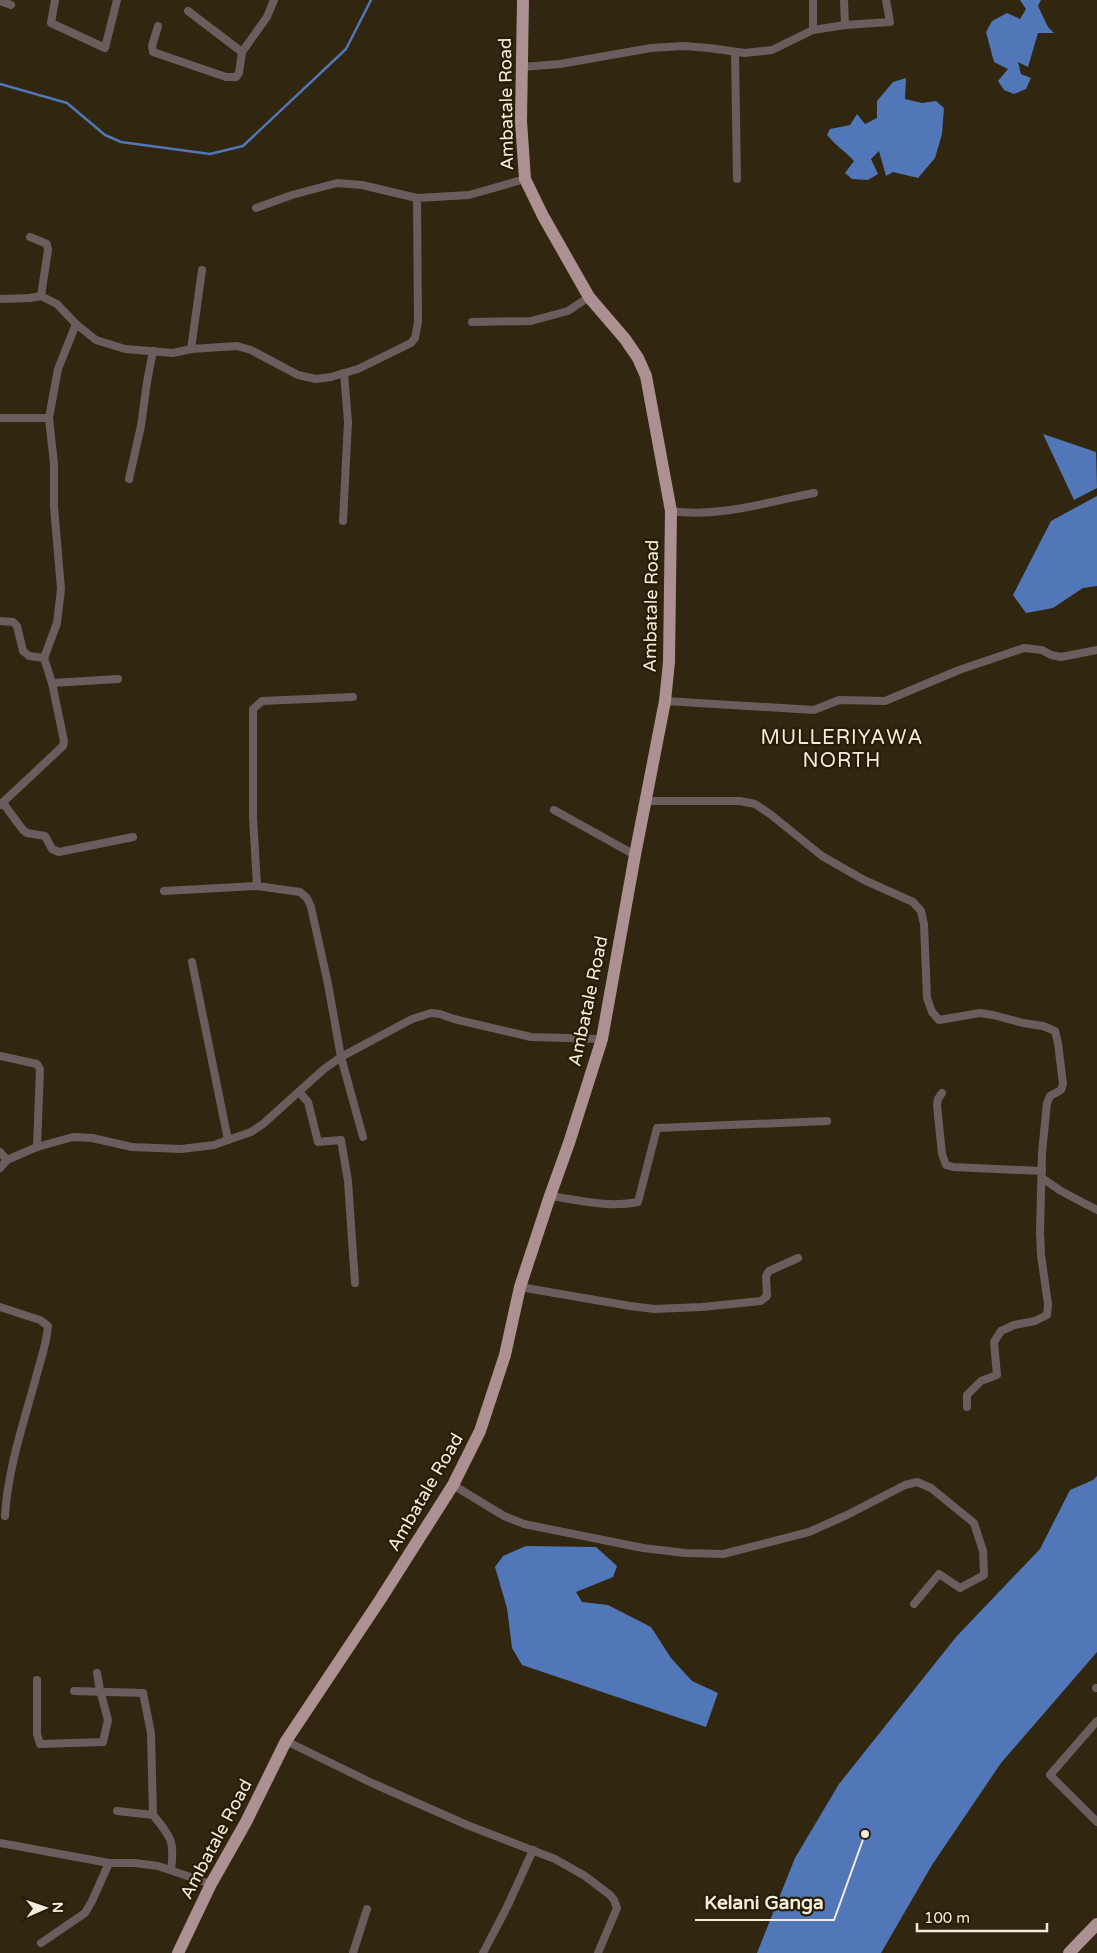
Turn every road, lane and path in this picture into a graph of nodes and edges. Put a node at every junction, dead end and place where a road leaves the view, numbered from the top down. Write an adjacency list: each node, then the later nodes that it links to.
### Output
1 (55, 0): 2 (street)
2 (117, 0)
3 (274, 0): 14 (street)
4 (523, 0): 16 (main road, Ambatale Road)
5 (813, 0): 13 (street)
6 (844, 0): 11 (street)
7 (886, 0): 11 (street)
8 (0, 1): 9 (street)
9 (10, 6)
10 (188, 12): 14 (street)
11 (845, 25): 13 (street)
12 (158, 26): 14 (street)
13 (813, 30): 15 (street)
14 (242, 52)
15 (735, 53): 16 (street); 18 (street)
16 (522, 67): 17 (main road, Ambatale Road)
17 (525, 179): 19 (street); 24 (main road, Ambatale Road)
18 (737, 179)
19 (417, 198): 20 (street); 30 (street)
20 (256, 208)
21 (30, 237): 23 (street)
22 (202, 270): 28 (street)
23 (41, 296): 25 (street); 27 (street)
24 (589, 297): 26 (street); 35 (main road, Ambatale Road)
25 (0, 299)
26 (472, 322)
27 (76, 324): 29 (street); 32 (street)
28 (191, 350): 29 (street); 30 (street)
29 (153, 351): 33 (street)
30 (344, 373): 36 (street)
31 (0, 418): 32 (street)
32 (49, 418): 39 (street)
33 (129, 479)
34 (814, 493): 35 (street)
35 (671, 511): 43 (main road, Ambatale Road)
36 (343, 521)
37 (0, 621): 39 (street)
38 (1097, 650): 43 (street)
39 (44, 658): 41 (street)
40 (118, 679): 41 (street)
41 (52, 683): 45 (street)
42 (352, 697): 49 (street)
43 (665, 701): 44 (main road, Ambatale Road)
44 (646, 801): 48 (main road, Ambatale Road); 64 (street)
45 (1, 804): 47 (street)
46 (554, 810): 48 (street)
47 (133, 837)
48 (635, 855): 52 (main road, Ambatale Road)
49 (257, 886): 50 (street); 54 (street)
50 (164, 891)
51 (192, 962): 59 (street)
52 (602, 1039): 54 (street); 65 (main road, Ambatale Road)
53 (0, 1056): 60 (street)
54 (341, 1057): 55 (street); 58 (street)
55 (299, 1092): 59 (street); 68 (street)
56 (942, 1093): 64 (street)
57 (827, 1121): 65 (street)
58 (363, 1137)
59 (228, 1140): 60 (street)
60 (37, 1147): 62 (street)
61 (0, 1152): 62 (street)
62 (7, 1160): 63 (street)
63 (0, 1168)
64 (1042, 1175): 66 (street); 71 (street)
65 (550, 1196): 69 (main road, Ambatale Road)
66 (1097, 1210)
67 (798, 1258): 69 (street)
68 (355, 1283)
69 (520, 1287): 72 (main road, Ambatale Road)
70 (0, 1307): 73 (street)
71 (967, 1407)
72 (453, 1485): 74 (street); 80 (main road, Ambatale Road)
73 (5, 1516)
74 (914, 1604)
75 (97, 1673): 77 (street)
76 (37, 1680): 77 (street)
77 (100, 1690): 78 (street); 82 (street)
78 (74, 1691)
79 (1097, 1722): 83 (street)
80 (286, 1741): 85 (street); 88 (main road, Ambatale Road)
81 (117, 1811): 82 (street)
82 (153, 1815): 87 (street)
83 (1097, 1822)
84 (0, 1843): 86 (street)
85 (533, 1850): 94 (street); 95 (street)
86 (108, 1863): 87 (street); 91 (street)
87 (171, 1870): 88 (street)
88 (211, 1884): 92 (main road, Ambatale Road)
89 (367, 1909): 93 (street)
90 (1097, 1924): 96 (main road)
91 (41, 1943)
92 (178, 1953)
93 (353, 1953)
94 (483, 1953)
95 (598, 1953)
96 (1069, 1953)

